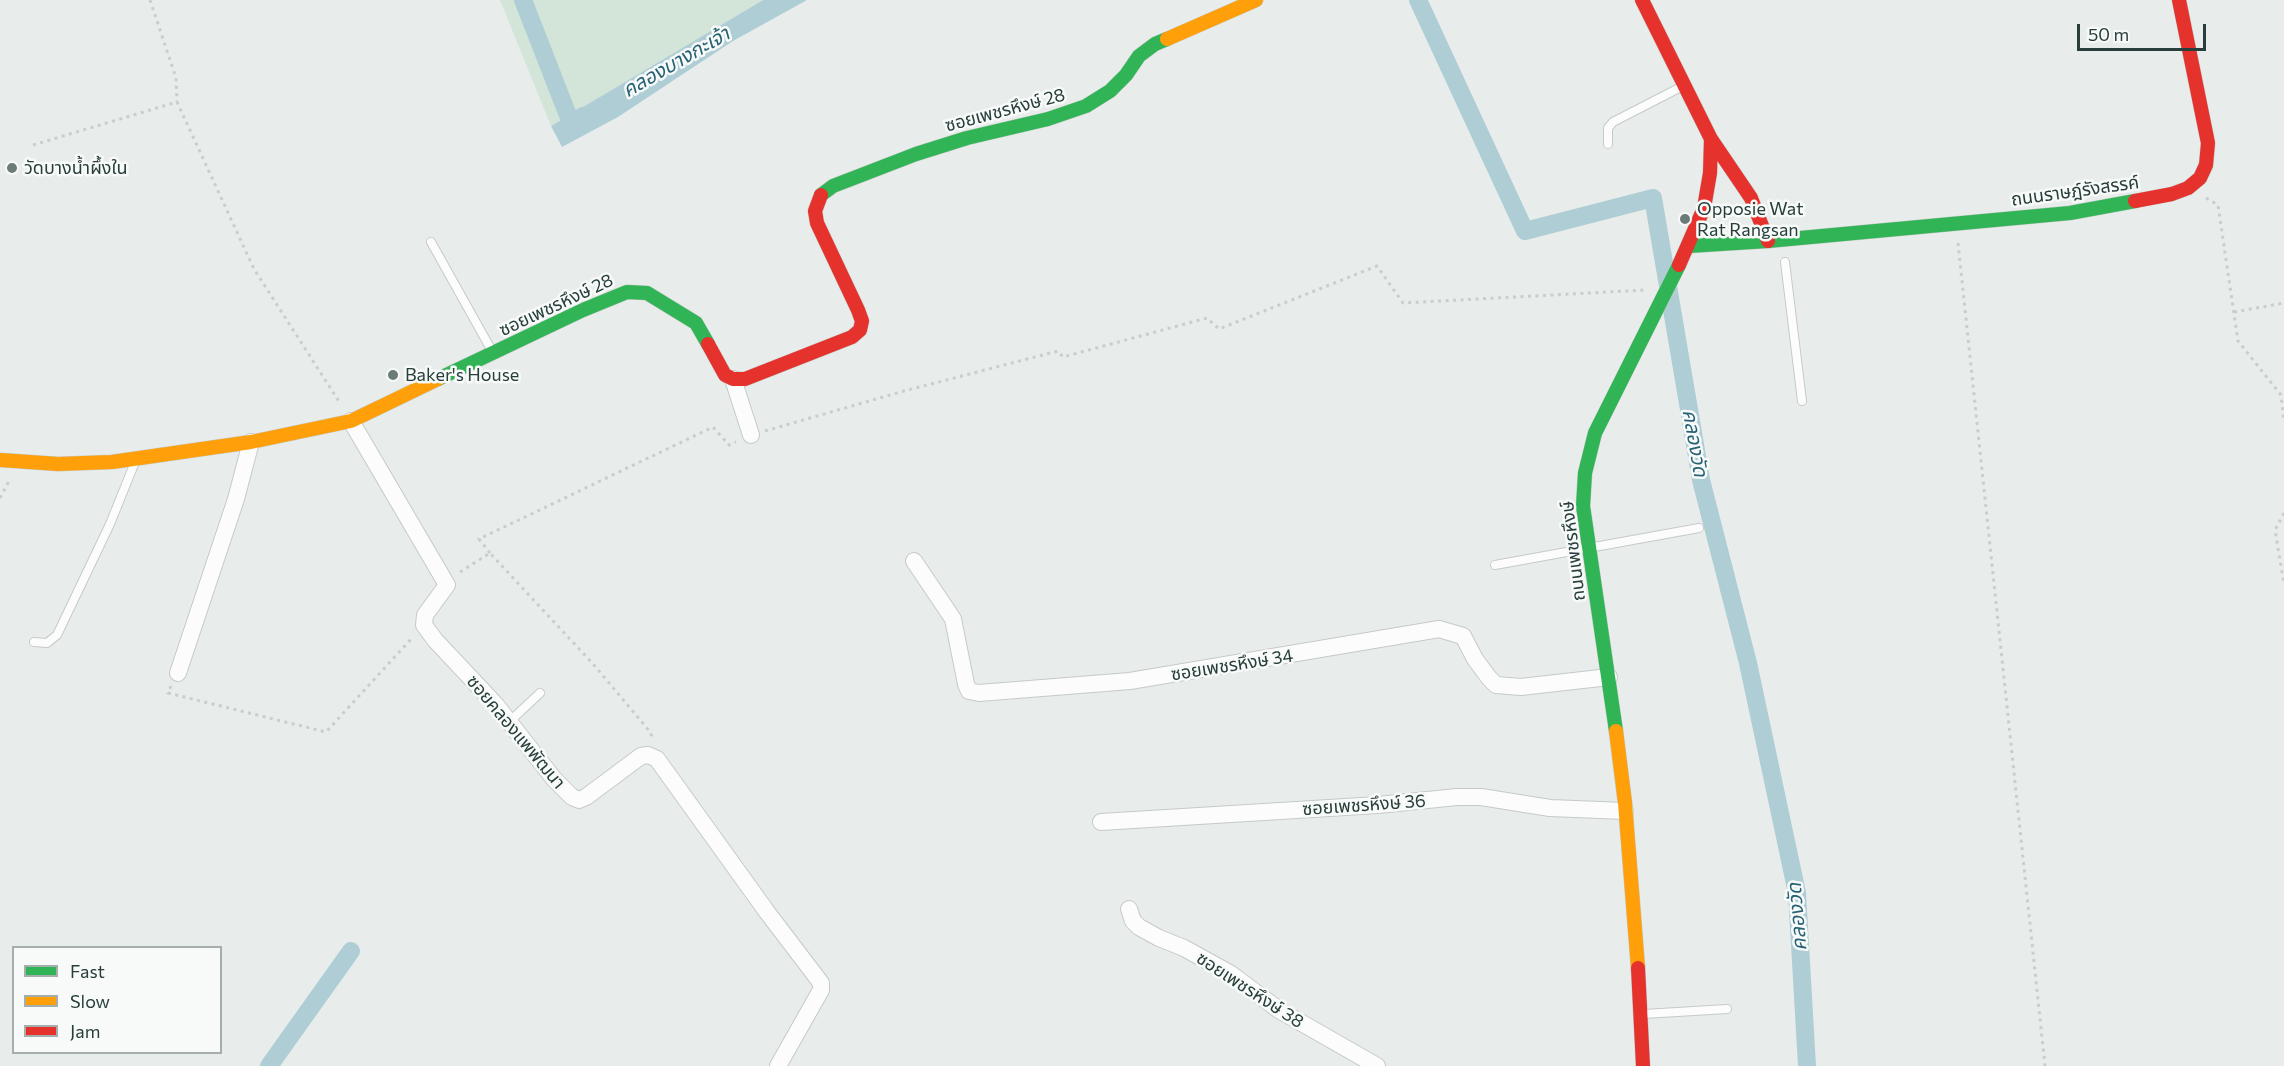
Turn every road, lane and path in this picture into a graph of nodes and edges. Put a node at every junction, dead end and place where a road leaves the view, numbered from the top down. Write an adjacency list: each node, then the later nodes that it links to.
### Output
1 (150, 0): 6 (path)
2 (1256, 0): 20 (street, ซอยเพชรหึงษ์ 28)
3 (1642, 0): 5 (street, ถนนเพชรหึงษ์)
4 (2179, 0): 10 (street)
5 (1686, 84): 7 (street, ถนนเพชรหึงษ์); 8 (lane)
6 (177, 102): 9 (path); 22 (path)
7 (1711, 139): 13 (street); 14 (street, ถนนเพชรหึงษ์)
8 (1608, 144)
9 (33, 146)
10 (2188, 188): 11 (street, ถนนราษฎ์รังสรรค์); 18 (path)
11 (1956, 223): 13 (street, ถนนราษฎ์รังสรรค์); 51 (path)
12 (431, 242): 19 (lane)
13 (1778, 244): 14 (street, ถนนราษฎ์รังสรรค์)
14 (1689, 247): 16 (street, ถนนเพชรหึงษ์)
15 (1785, 262): 21 (lane)
16 (1667, 289): 24 (path); 30 (street, ถนนเพชรหึงษ์)
17 (2284, 303): 18 (path)
18 (2234, 312): 23 (path)
19 (494, 353): 20 (street, ซอยเพชรหึงษ์ 28); 22 (street, ซอยเพชรหึงษ์ 28)
20 (733, 379): 24 (street)
21 (1802, 401)
22 (351, 421): 25 (street, ซอยเพชรหึงษ์ 28); 34 (street)
23 (2284, 422)
24 (751, 435): 31 (path)
25 (251, 442): 26 (street, ซอยเพชรหึงษ์ 28); 38 (street)
26 (136, 459): 27 (street, ซอยเพชรหึงษ์ 28); 37 (lane)
27 (0, 460)
28 (2284, 513): 35 (path)
29 (1699, 528): 30 (lane)
30 (1589, 549): 33 (lane); 39 (street, ถนนเพชรหึงษ์)
31 (490, 553): 34 (path); 42 (path)
32 (914, 561): 39 (street, ซอยเพชรหึงษ์ 34)
33 (1495, 565)
34 (445, 581): 36 (street)
35 (2284, 584)
36 (424, 625): 38 (path); 41 (street, ซอยคลองแพพัฒนา)
37 (34, 642)
38 (178, 673)
39 (1609, 677): 43 (street, ถนนเพชรหึงษ์)
40 (540, 693): 41 (lane)
41 (509, 722): 42 (street, ซอยคลองแพพัฒนา)
42 (657, 759): 48 (street)
43 (1625, 811): 44 (street, ซอยเพชรหึงษ์ 36); 47 (street, ถนนเพชรหึงษ์)
44 (1101, 822)
45 (1129, 909): 49 (street, ซอยเพชรหึงษ์ 38)
46 (1726, 1009): 47 (lane)
47 (1640, 1014): 50 (street, ถนนเพชรหึงษ์)
48 (778, 1066)
49 (1377, 1066)
50 (1643, 1066)
51 (2045, 1066)

